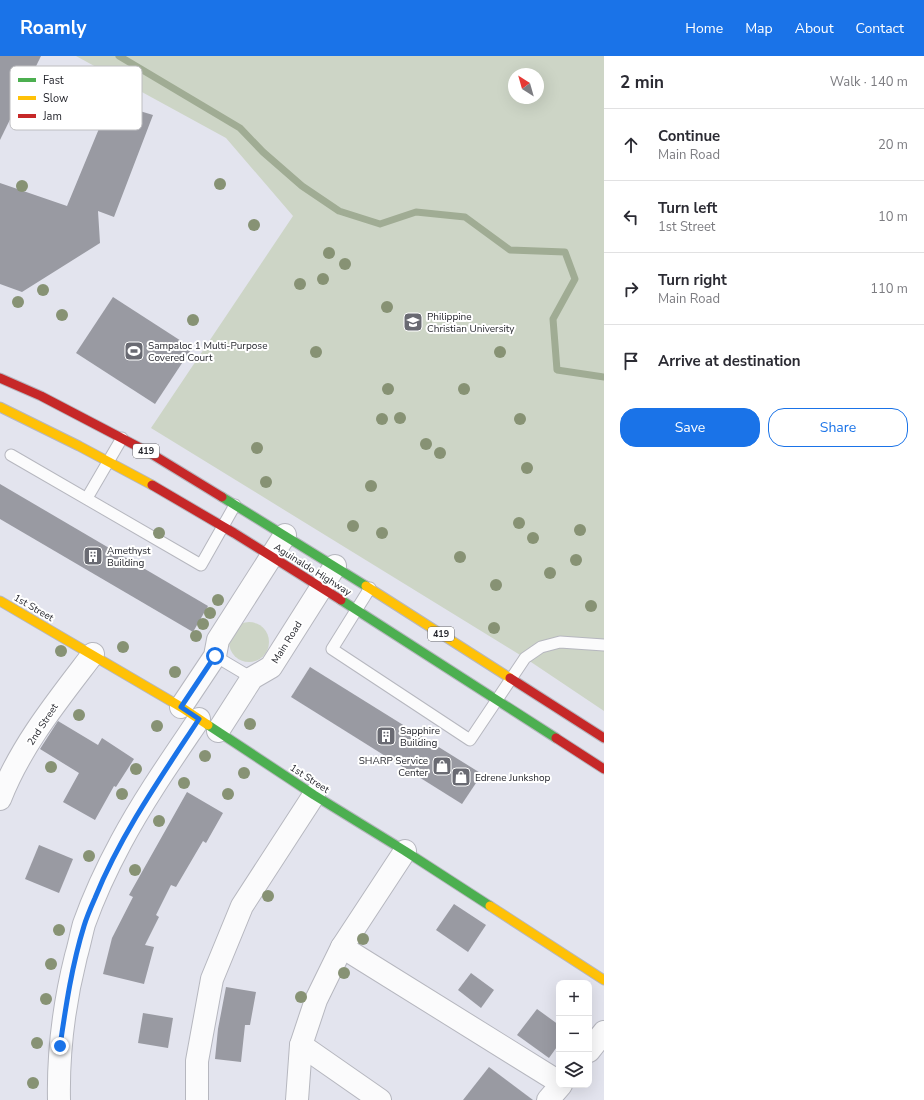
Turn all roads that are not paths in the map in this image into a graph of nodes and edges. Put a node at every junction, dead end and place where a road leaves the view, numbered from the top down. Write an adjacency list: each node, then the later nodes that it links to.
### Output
1 (0, 378): 3 (main road, Aguinaldo Highway / 419)
2 (0, 407): 5 (main road, Aguinaldo Highway / 419)
3 (122, 438): 5 (lane); 7 (main road, Aguinaldo Highway / 419)
4 (11, 455): 6 (lane)
5 (108, 461): 6 (lane); 8 (main road, Aguinaldo Highway / 419)
6 (86, 498): 8 (lane)
7 (235, 505): 8 (lane); 9 (main road, Aguinaldo Highway / 419)
8 (222, 527): 10 (main road, Aguinaldo Highway / 419)
9 (286, 535): 10 (street); 11 (main road, Aguinaldo Highway / 419)
10 (272, 557): 12 (main road, Aguinaldo Highway / 419); 18 (street)
11 (334, 566): 12 (street, Main Road); 13 (main road, Aguinaldo Highway / 419)
12 (321, 587): 15 (main road, Aguinaldo Highway / 419); 19 (street, Main Road)
13 (370, 588): 15 (lane); 20 (main road, Aguinaldo Highway / 419)
14 (0, 600): 17 (main road, 1st Street)
15 (356, 609): 21 (main road, Aguinaldo Highway / 419); 21 (lane)
16 (604, 645): 20 (lane)
17 (93, 654): 22 (main road, 1st Street); 26 (street, 2nd Street)
18 (215, 656): 19 (lane); 22 (street)
19 (252, 678): 23 (street, Main Road)
20 (512, 679): 21 (lane); 24 (main road, Aguinaldo Highway / 419)
21 (498, 700): 25 (main road, Aguinaldo Highway / 419)
22 (190, 713): 23 (main road, 1st Street); 37 (street)
23 (218, 731): 27 (main road, 1st Street)
24 (604, 738)
25 (604, 769)
26 (4, 774): 28 (street, 2nd Street)
27 (314, 795): 29 (main road, 1st Street); 38 (street)
28 (0, 799)
29 (405, 851): 30 (street); 31 (main road, 1st Street)
30 (342, 947): 33 (street); 35 (street)
31 (604, 980)
32 (604, 1032): 34 (street)
33 (301, 1045): 39 (street); 40 (street)
34 (592, 1047)
35 (556, 1080)
36 (558, 1088): 41 (street)
37 (59, 1100)
38 (197, 1100)
39 (297, 1100)
40 (380, 1100)
41 (548, 1100)

